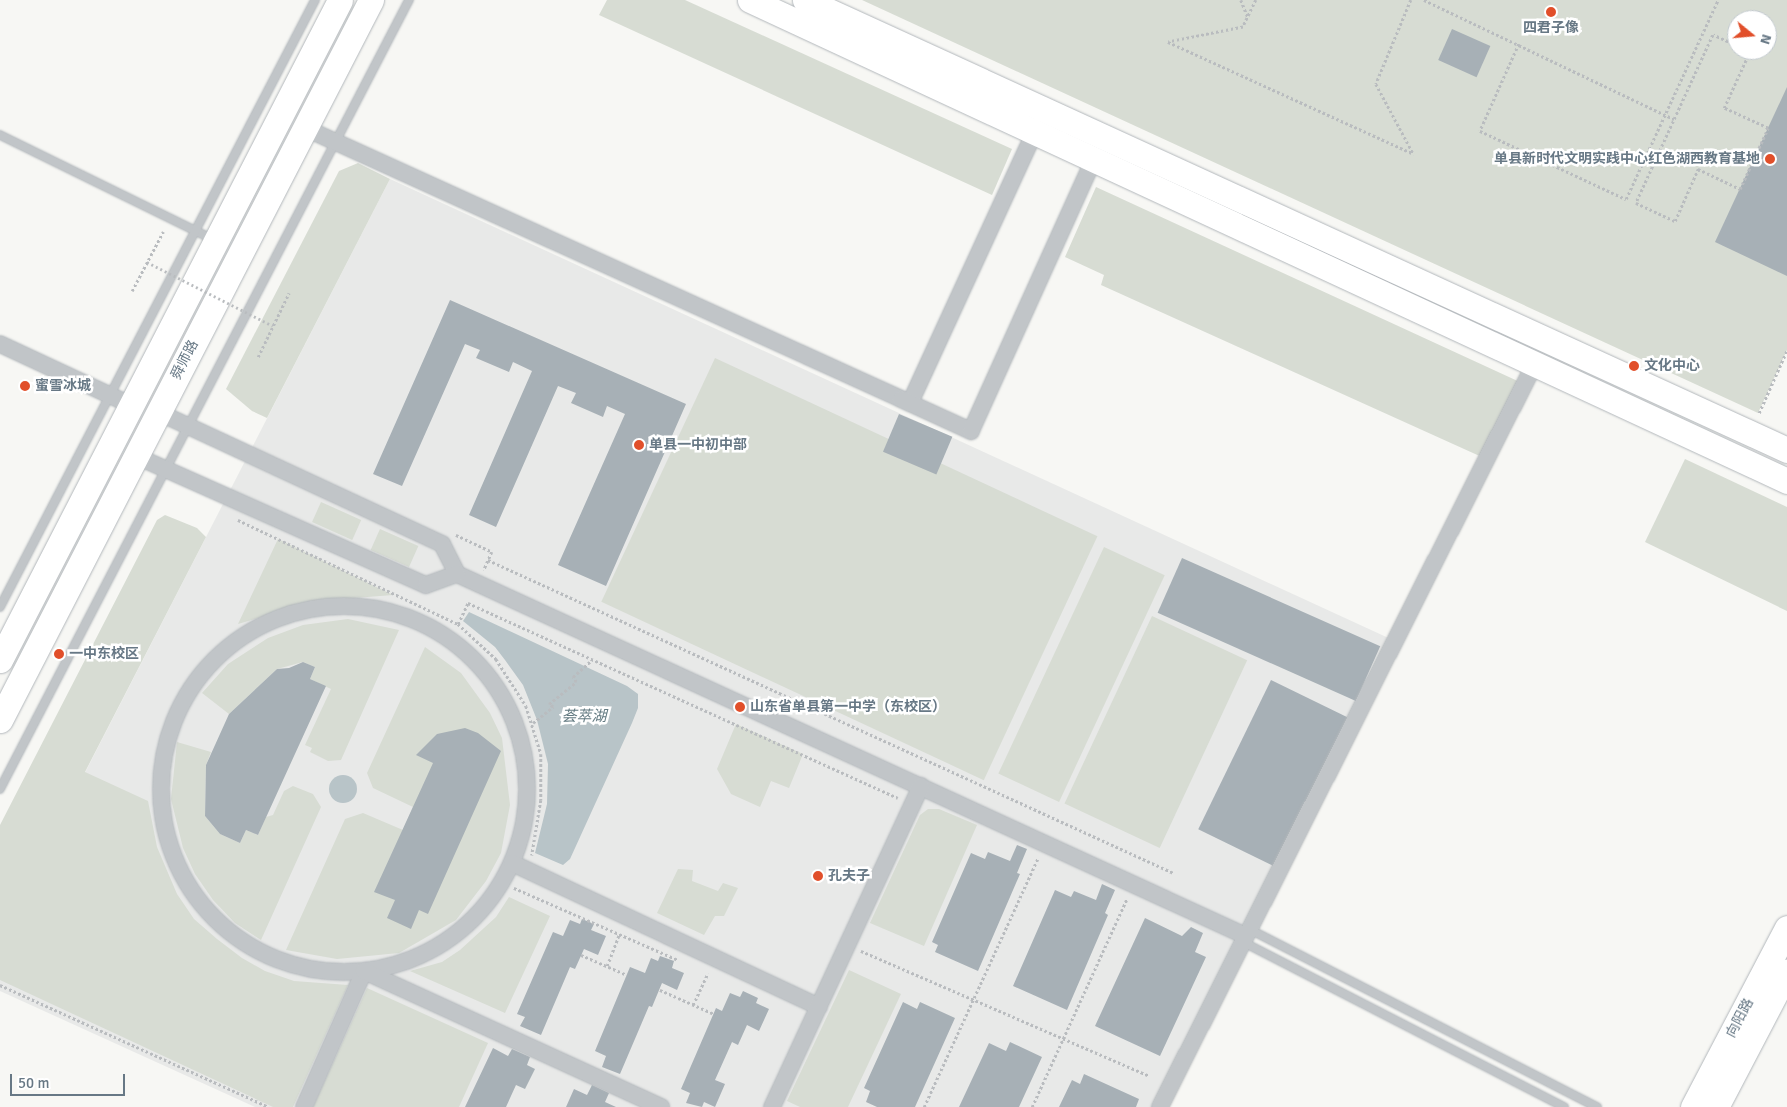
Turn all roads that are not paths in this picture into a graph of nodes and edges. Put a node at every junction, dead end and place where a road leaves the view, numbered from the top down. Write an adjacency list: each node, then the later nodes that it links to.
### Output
1 (315, 0): 22 (lane)
2 (340, 0): 11 (main road, 舜师路)
3 (371, 0): 7 (main road, 舜师路)
4 (408, 0): 19 (lane)
5 (750, 0): 8 (main road)
6 (805, 0): 17 (main road)
7 (305, 128): 14 (street); 16 (main road, 舜师路)
8 (1034, 133): 10 (main road); 14 (street)
9 (0, 136): 11 (lane)
10 (1093, 161): 13 (main road); 14 (street)
11 (216, 241): 15 (main road, 舜师路)
12 (0, 344): 15 (street)
13 (1534, 365): 20 (main road); 29 (street)
14 (901, 398)
15 (131, 405): 23 (main road, 舜师路)
16 (158, 412): 18 (main road, 舜师路); 21 (street)
17 (1787, 450)
18 (136, 456): 19 (street); 24 (main road, 舜师路)
19 (165, 470): 21 (street); 26 (lane)
20 (1787, 481)
21 (457, 574): 25 (street)
22 (0, 607)
23 (0, 660)
24 (0, 720)
25 (921, 786): 29 (street); 32 (street)
26 (0, 789)
27 (512, 864): 30 (street); 30 (street); 32 (street)
28 (1787, 928): 39 (main road, 向阳路)
29 (1246, 936): 36 (street); 37 (lane); 38 (lane)
30 (364, 971): 33 (street); 34 (street)
31 (1787, 971): 40 (main road, 向阳路)
32 (819, 1007): 35 (street)
33 (304, 1107)
34 (661, 1107)
35 (772, 1107)
36 (1160, 1107)
37 (1564, 1107)
38 (1597, 1107)
39 (1693, 1107)
40 (1716, 1107)

